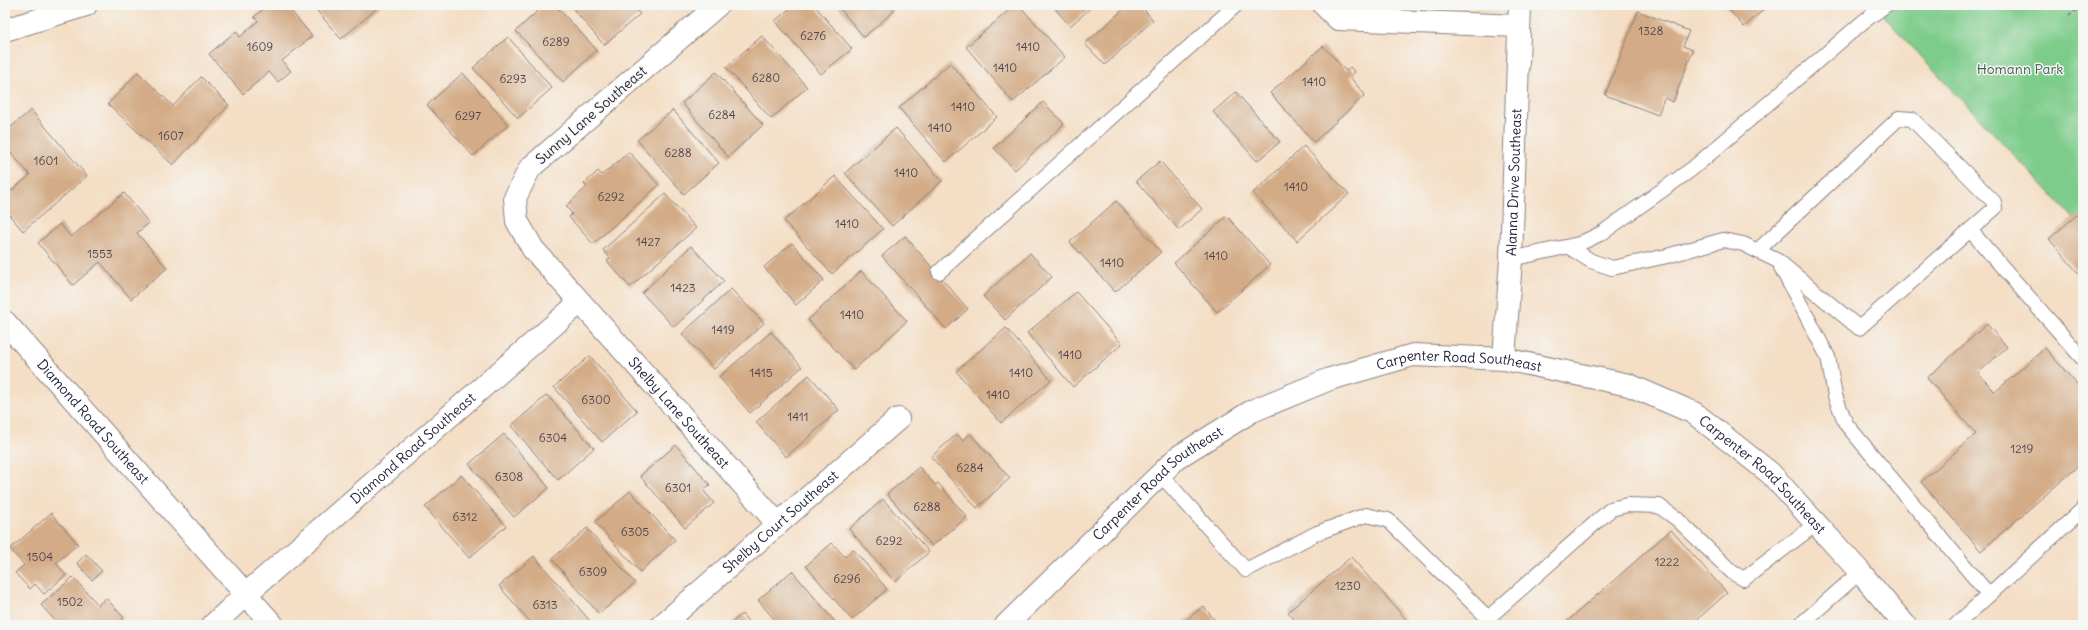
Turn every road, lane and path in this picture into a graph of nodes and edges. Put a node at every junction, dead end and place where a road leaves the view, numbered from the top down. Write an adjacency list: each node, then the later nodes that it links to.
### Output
1 (86, 5): 9 (street)
2 (718, 5): 16 (street, Sunny Lane Southeast)
3 (1236, 5): 15 (lane)
4 (1324, 5): 8 (street)
5 (1886, 5): 11 (lane)
6 (2083, 6): 7 (path)
7 (2069, 15)
8 (1519, 16): 13 (street, Alanna Drive Southeast)
9 (5, 30)
10 (1970, 230): 12 (lane); 14 (lane); 19 (lane)
11 (1569, 247): 12 (lane); 13 (lane)
12 (1757, 251): 14 (lane)
13 (1511, 259): 18 (street, Alanna Drive Southeast)
14 (1778, 261): 27 (lane)
15 (939, 272)
16 (580, 303): 23 (street, Shelby Lane Southeast); 26 (street, Diamond Road Southeast)
17 (5, 322): 26 (street, Diamond Road Southeast)
18 (1504, 359): 21 (street, Carpenter Road Southeast); 24 (street, Carpenter Road Southeast)
19 (2083, 359)
20 (898, 419): 23 (street, Shelby Court Southeast)
21 (1160, 475): 24 (lane); 31 (street, Carpenter Road Southeast)
22 (2083, 509): 27 (lane)
23 (778, 524): 30 (street, Shelby Court Southeast)
24 (1816, 524): 25 (street, Carpenter Road Southeast)
25 (1860, 572): 32 (lane); 33 (street, Carpenter Road Southeast)
26 (246, 594): 28 (street, Diamond Road Southeast); 29 (street, Diamond Road Southeast)
27 (1989, 595): 34 (lane)
28 (213, 625)
29 (273, 625)
30 (662, 625)
31 (1006, 625)
32 (1800, 625)
33 (1905, 625)
34 (1956, 625)

